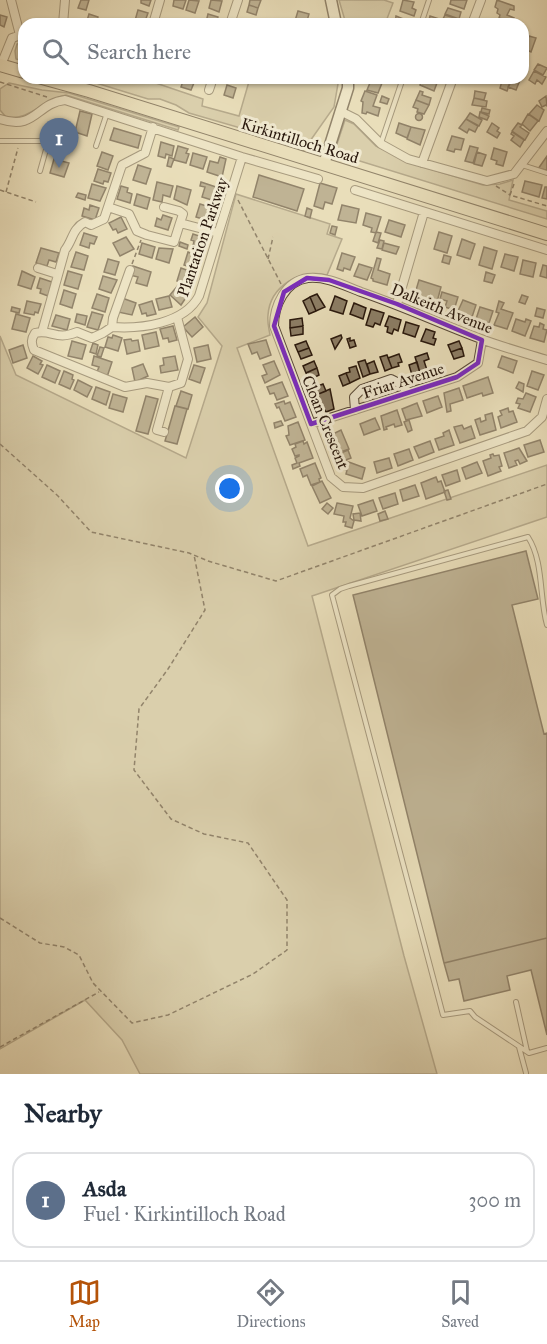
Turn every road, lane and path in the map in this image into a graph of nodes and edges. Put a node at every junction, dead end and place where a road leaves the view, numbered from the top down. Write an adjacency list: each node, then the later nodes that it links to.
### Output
1 (11, 0): 14 (street)
2 (64, 0): 8 (street)
3 (160, 0): 9 (street)
4 (238, 0): 10 (street)
5 (331, 0): 11 (street)
6 (429, 0): 12 (lane)
7 (481, 0): 13 (street)
8 (63, 18)
9 (155, 18)
10 (232, 18)
11 (335, 18)
12 (423, 18)
13 (474, 18)
14 (18, 22)
15 (18, 36): 16 (street)
16 (0, 66): 17 (main road)
17 (18, 70)
18 (0, 82): 25 (path)
19 (64, 84): 36 (main road, Kirkintilloch Road)
20 (211, 84): 24 (street)
21 (348, 84): 26 (street)
22 (401, 84): 32 (lane)
23 (451, 84): 35 (street)
24 (209, 90)
25 (60, 100): 27 (street, Kirkintilloch Road); 28 (street)
26 (340, 111): 32 (street); 36 (street)
27 (107, 113): 29 (street, Kirkintilloch Road); 33 (lane)
28 (0, 119)
29 (153, 128): 34 (street, Kirkintilloch Road); 48 (street)
30 (547, 131): 37 (street)
31 (0, 141): 38 (lane)
32 (381, 144): 35 (street)
33 (96, 146)
34 (242, 157): 40 (street, Kirkintilloch Road); 42 (street, Plantation Parkway)
35 (422, 163): 41 (street)
36 (324, 165): 54 (main road, Kirkintilloch Road)
37 (520, 168): 39 (lane); 41 (street); 45 (path)
38 (40, 171)
39 (547, 173)
40 (318, 178)
41 (487, 182): 45 (path)
42 (232, 189): 52 (street, Plantation Parkway); 57 (path)
43 (0, 190): 46 (path)
44 (355, 190): 50 (street)
45 (510, 195): 47 (path)
46 (36, 202)
47 (547, 206)
48 (108, 207): 53 (street); 60 (street)
49 (164, 207): 51 (street)
50 (424, 212): 56 (street); 62 (street)
51 (180, 223): 52 (street); 53 (street)
52 (218, 233): 63 (street, Plantation Parkway)
53 (143, 234): 59 (path)
54 (547, 234)
55 (273, 237): 57 (path)
56 (547, 250)
57 (268, 260): 61 (path)
58 (38, 268): 60 (street)
59 (130, 270): 64 (street)
60 (57, 274): 65 (street)
61 (285, 292): 62 (street, Dalkeith Avenue); 72 (street, Cloan Crescent)
62 (397, 304): 66 (street, Dalkeith Avenue)
63 (177, 317): 64 (street, Plantation Parkway); 68 (street, Plantation Parkway)
64 (112, 327): 65 (street, Plantation Parkway)
65 (42, 332): 68 (street)
66 (482, 340): 67 (street, Dalkeith Avenue); 69 (street, Friar Avenue)
67 (547, 360)
68 (169, 387): 73 (street)
69 (406, 392): 71 (street, Friar Avenue); 71 (street)
70 (547, 399): 72 (street, Cloan Crescent)
71 (355, 410): 72 (street, Friar Avenue)
72 (311, 424)
73 (164, 432)
74 (0, 444): 76 (path)
75 (547, 484): 76 (path)
76 (194, 555): 79 (path)
77 (547, 625): 81 (lane)
78 (0, 918): 79 (path)
79 (101, 992): 82 (path)
80 (516, 1002): 84 (lane)
81 (519, 1046): 84 (lane); 85 (lane)
82 (0, 1047)
83 (547, 1048): 84 (lane)
84 (527, 1052)
85 (526, 1073)

